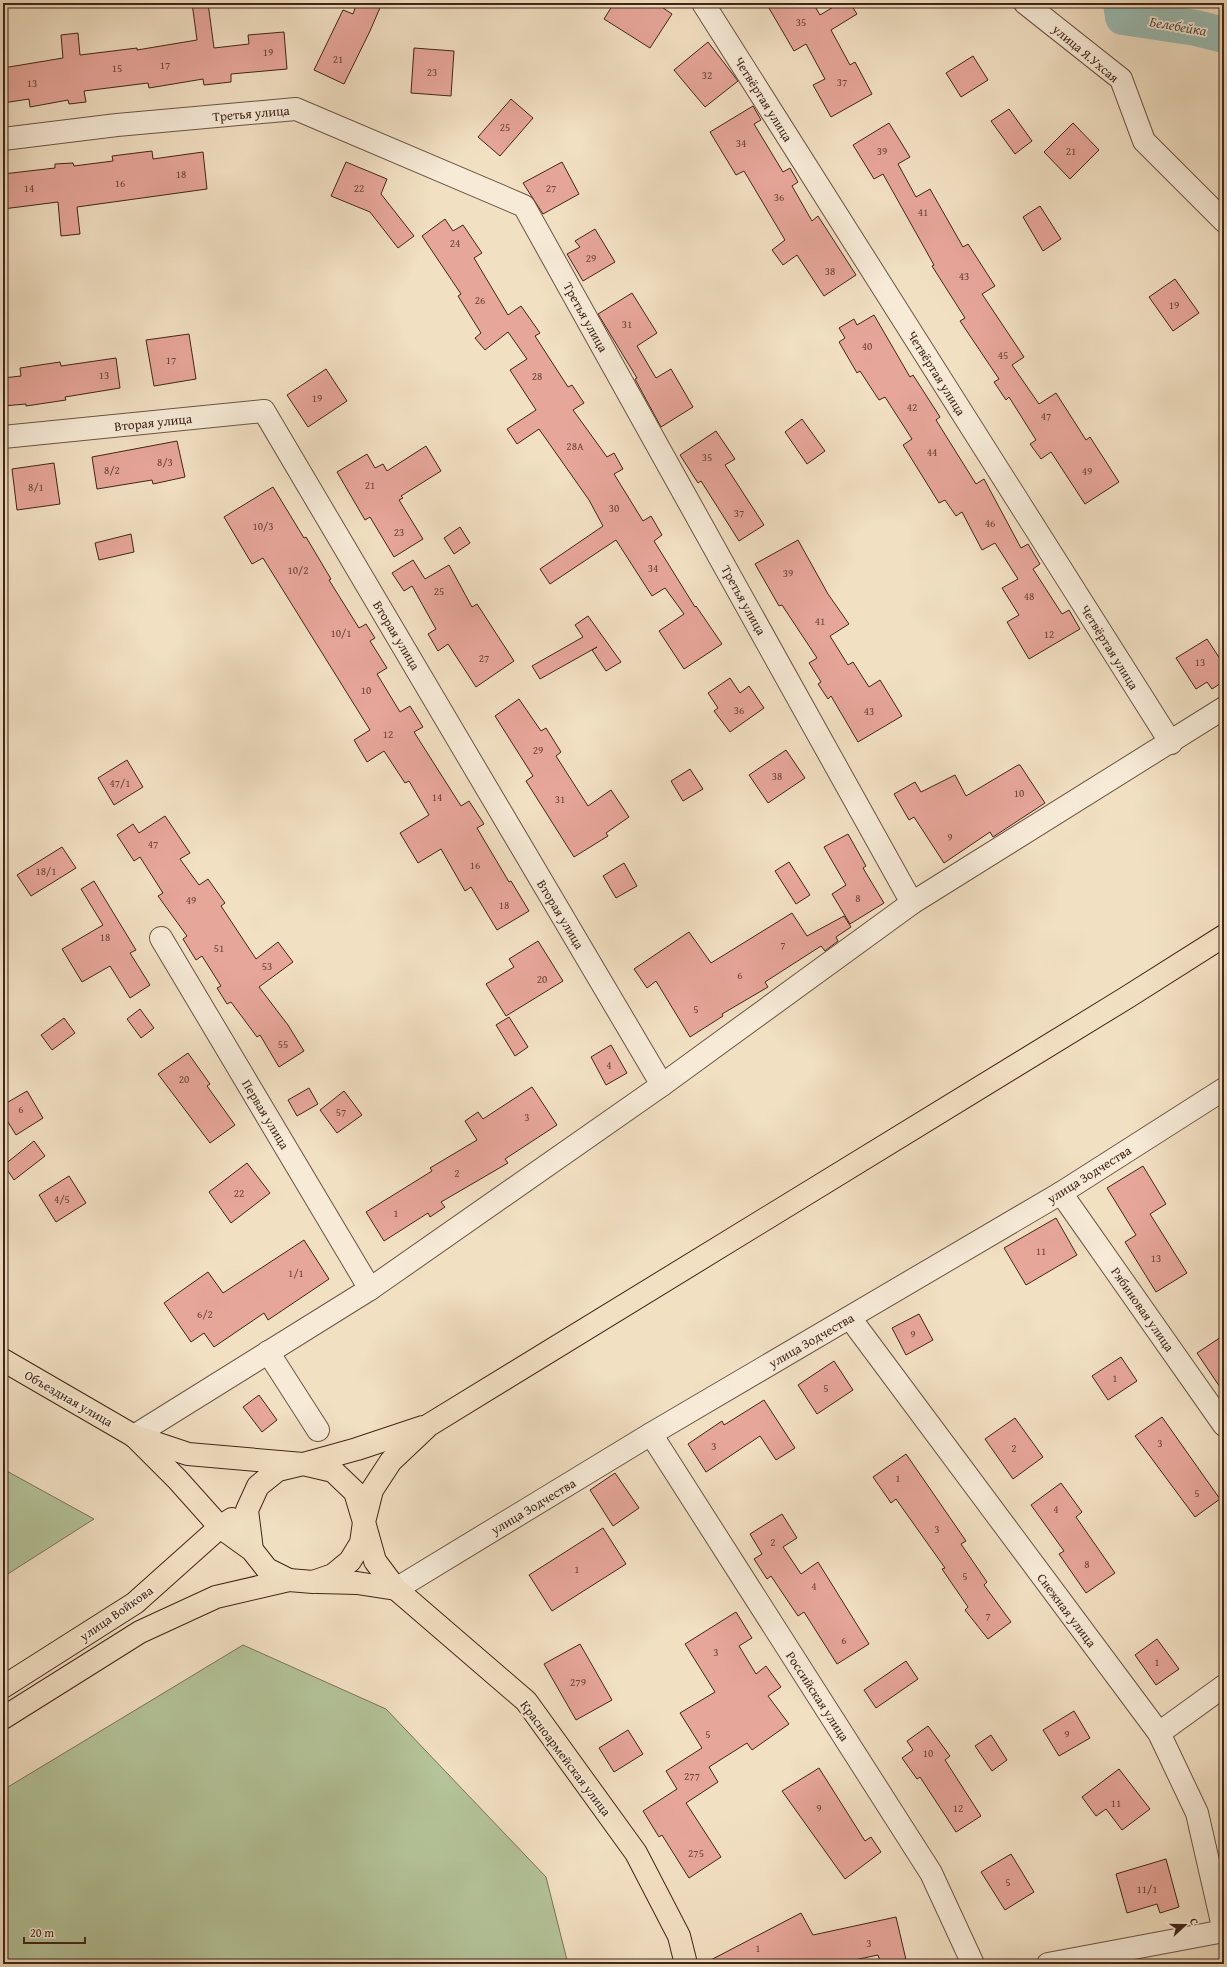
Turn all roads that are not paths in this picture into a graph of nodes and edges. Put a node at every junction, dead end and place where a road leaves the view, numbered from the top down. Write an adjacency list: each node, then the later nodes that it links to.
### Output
1 (703, 3): 7 (street, Четвёртая улица)
2 (1025, 3): 4 (street, улица Я.Ухсая)
3 (3, 140): 8 (street, Третья улица)
4 (1224, 221)
5 (3, 437): 11 (street, Вторая улица)
6 (1224, 708): 7 (street)
7 (1171, 743): 8 (street)
8 (912, 903): 11 (street)
9 (1224, 936): 18 (main road)
10 (161, 938): 14 (street, Первая улица)
11 (662, 1085): 14 (street)
12 (1224, 1088): 13 (street, улица Зодчества)
13 (1061, 1193): 15 (street, улица Зодчества); 19 (street, Рябиновая улица)
14 (370, 1289): 16 (street)
15 (850, 1318): 21 (street, улица Зодчества); 34 (street, Снежная улица)
16 (268, 1352): 20 (street); 22 (street)
17 (3, 1360): 22 (main road, Объездная улица)
18 (429, 1425): 23 (main road); 25 (main road)
19 (1224, 1425)
20 (318, 1430)
21 (652, 1434): 30 (street, улица Зодчества); 37 (street, Российская улица)
22 (134, 1436): 23 (main road); 26 (main road)
23 (303, 1464): 24 (main road); 25 (main road)
24 (247, 1510): 26 (main road, улица Войкова); 27 (main road)
25 (364, 1522): 29 (main road); 30 (main road, Красноармейская улица)
26 (220, 1527): 27 (main road); 32 (main road, улица Войкова)
27 (252, 1550): 28 (main road)
28 (289, 1580): 29 (main road); 33 (main road, улица Войкова)
29 (313, 1582): 30 (main road)
30 (396, 1589): 36 (main road, Красноармейская улица)
31 (1224, 1686): 34 (street)
32 (3, 1687)
33 (3, 1718)
34 (1159, 1733): 35 (street, Снежная улица)
35 (1224, 1931): 38 (street)
36 (686, 1964)
37 (973, 1964)
38 (1048, 1964)

